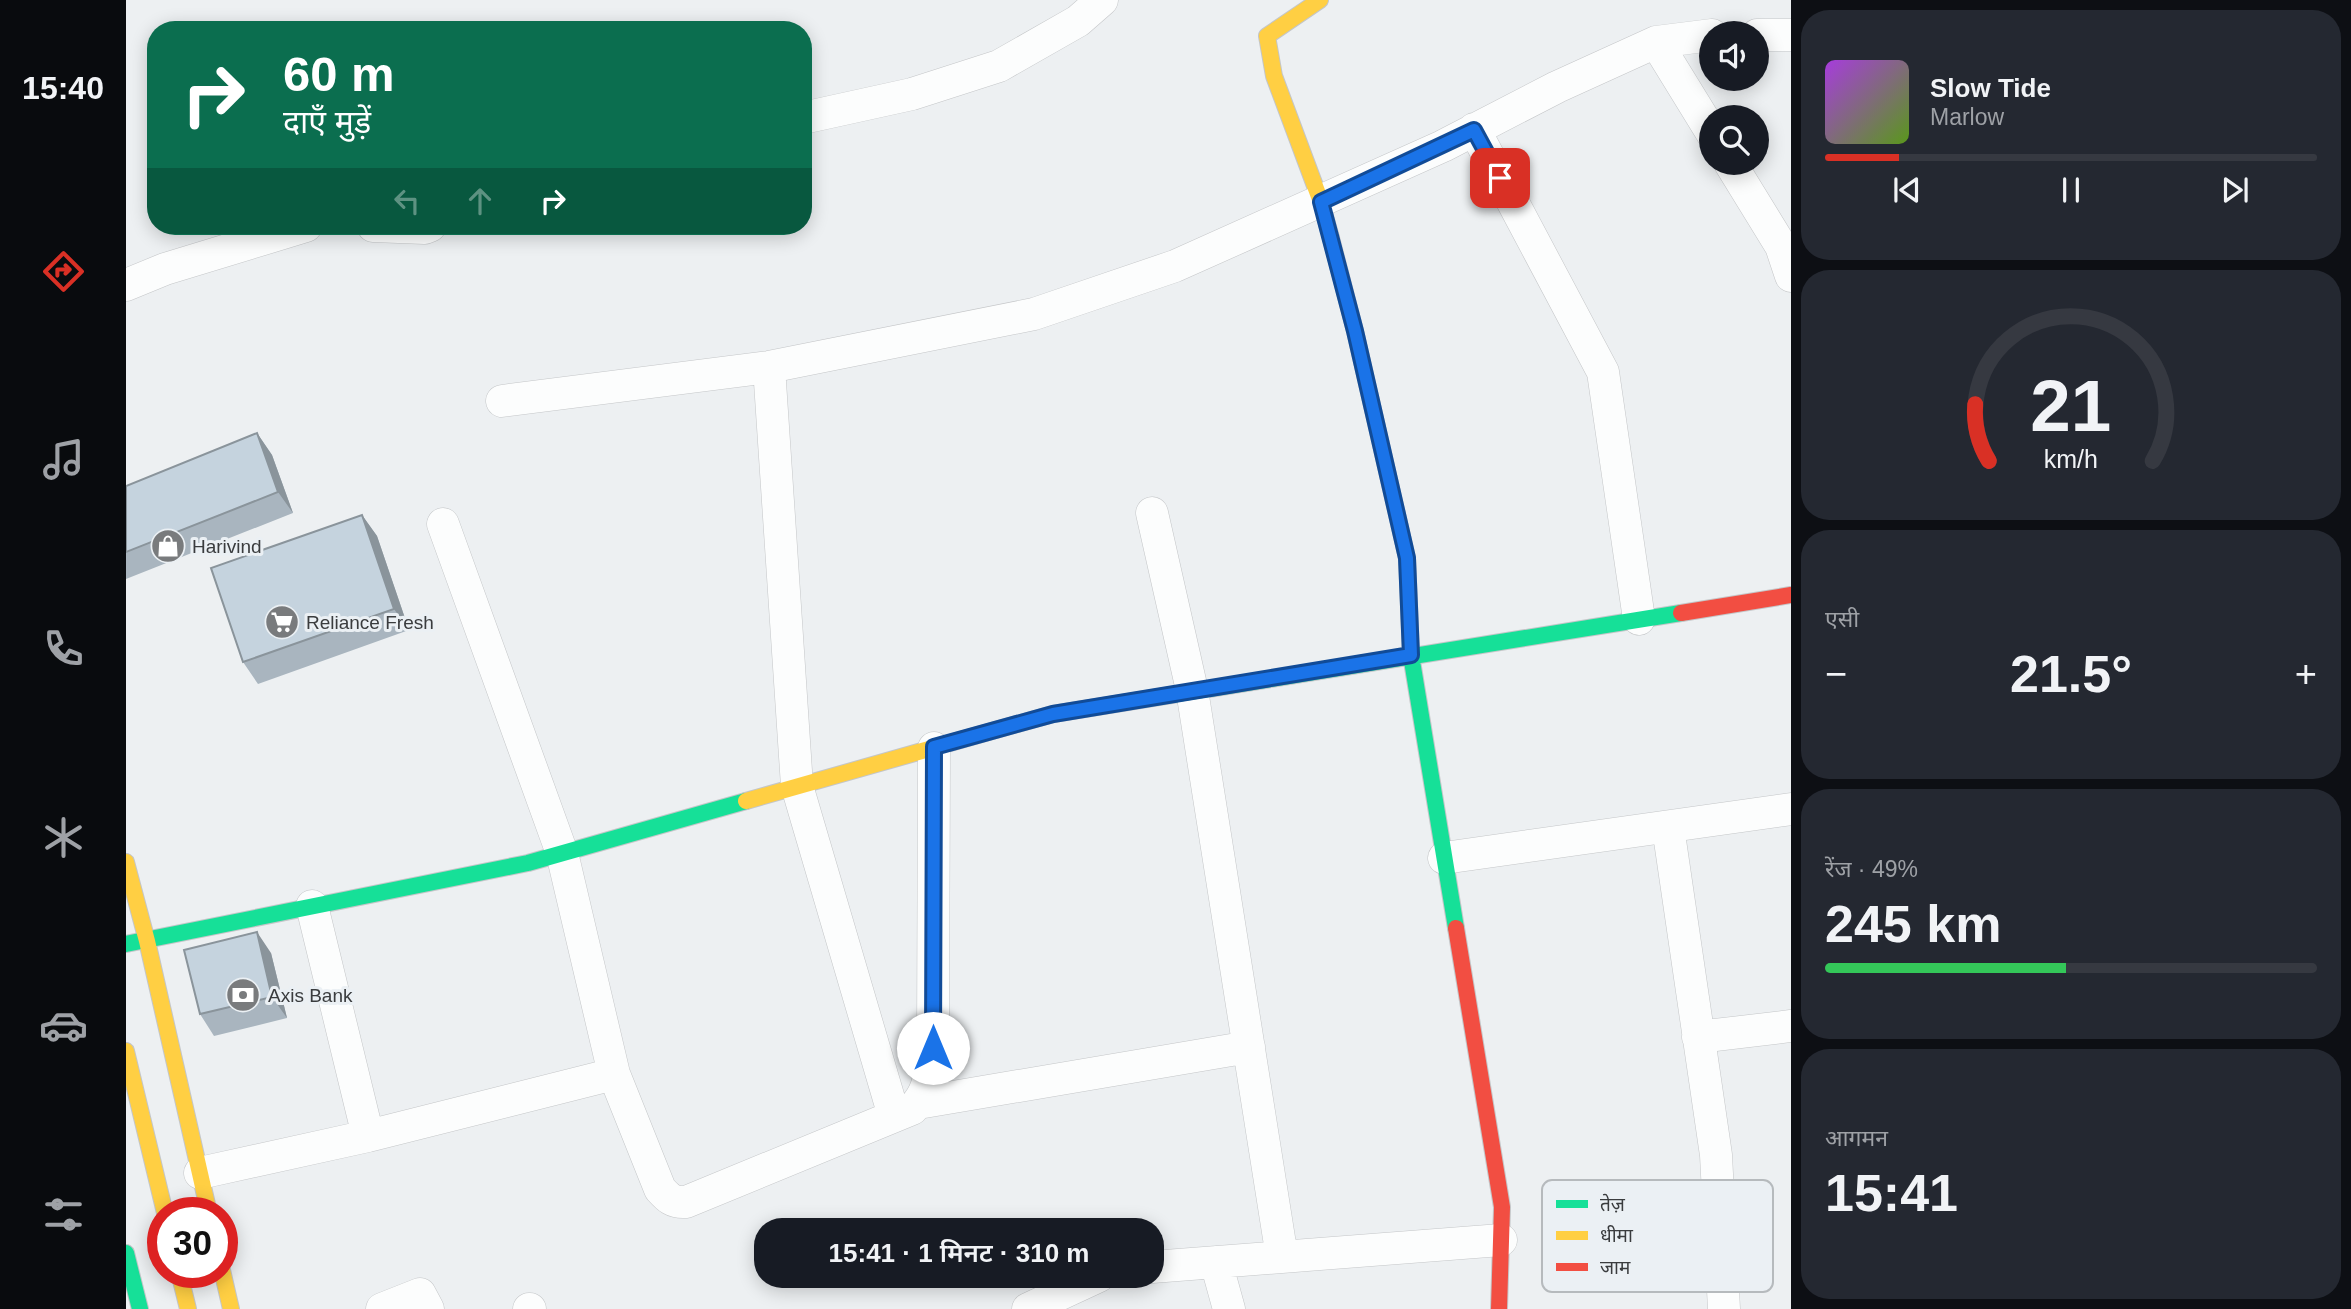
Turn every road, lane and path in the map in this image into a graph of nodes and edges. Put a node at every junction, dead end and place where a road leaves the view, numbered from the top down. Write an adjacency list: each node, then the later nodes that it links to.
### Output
1 (1102, 0): 8 (street)
2 (1320, 0): 11 (street)
3 (1769, 35): 4 (street)
4 (1791, 35)
5 (1699, 37): 6 (street)
6 (1656, 42): 7 (street); 9 (street)
7 (1699, 112)
8 (812, 116)
9 (1474, 130): 11 (street); 20 (street)
10 (1737, 175): 13 (street)
11 (1321, 202): 15 (street); 21 (street)
12 (276, 235): 14 (street)
13 (1791, 276)
14 (126, 285)
15 (769, 368): 16 (street); 24 (street)
16 (502, 401)
17 (1152, 513): 22 (street)
18 (443, 524): 27 (street)
19 (1791, 594): 20 (street)
20 (1639, 619): 21 (street)
21 (1411, 655): 22 (street); 28 (street)
22 (1192, 690): 23 (street); 35 (street)
23 (934, 747): 24 (street); 38 (street)
24 (797, 786): 27 (street); 38 (street)
25 (1791, 809): 26 (street)
26 (1668, 827): 28 (street); 34 (street)
27 (562, 853): 30 (street); 37 (street)
28 (1444, 858): 44 (street)
29 (126, 862): 31 (street)
30 (312, 906): 31 (street); 39 (street)
31 (147, 941): 32 (street); 40 (street)
32 (126, 944)
33 (1791, 1026): 34 (street)
34 (1698, 1037): 41 (street)
35 (1249, 1047): 38 (street); 46 (street)
36 (126, 1051): 42 (street)
37 (614, 1073): 38 (street); 39 (street)
38 (906, 1110)
39 (368, 1136): 40 (street)
40 (200, 1173): 43 (street)
41 (1717, 1180)
42 (161, 1197)
43 (205, 1197)
44 (1500, 1240): 46 (street); 59 (street)
45 (126, 1253): 52 (street)
46 (1282, 1257): 47 (street)
47 (1216, 1262): 48 (street); 58 (street)
48 (1164, 1266)
49 (183, 1288): 53 (street)
50 (226, 1288): 54 (street)
51 (1074, 1288): 57 (street)
52 (140, 1309)
53 (188, 1309)
54 (231, 1309)
55 (382, 1309): 56 (street)
56 (428, 1309)
57 (1028, 1309)
58 (1229, 1309)
59 (1499, 1309)

